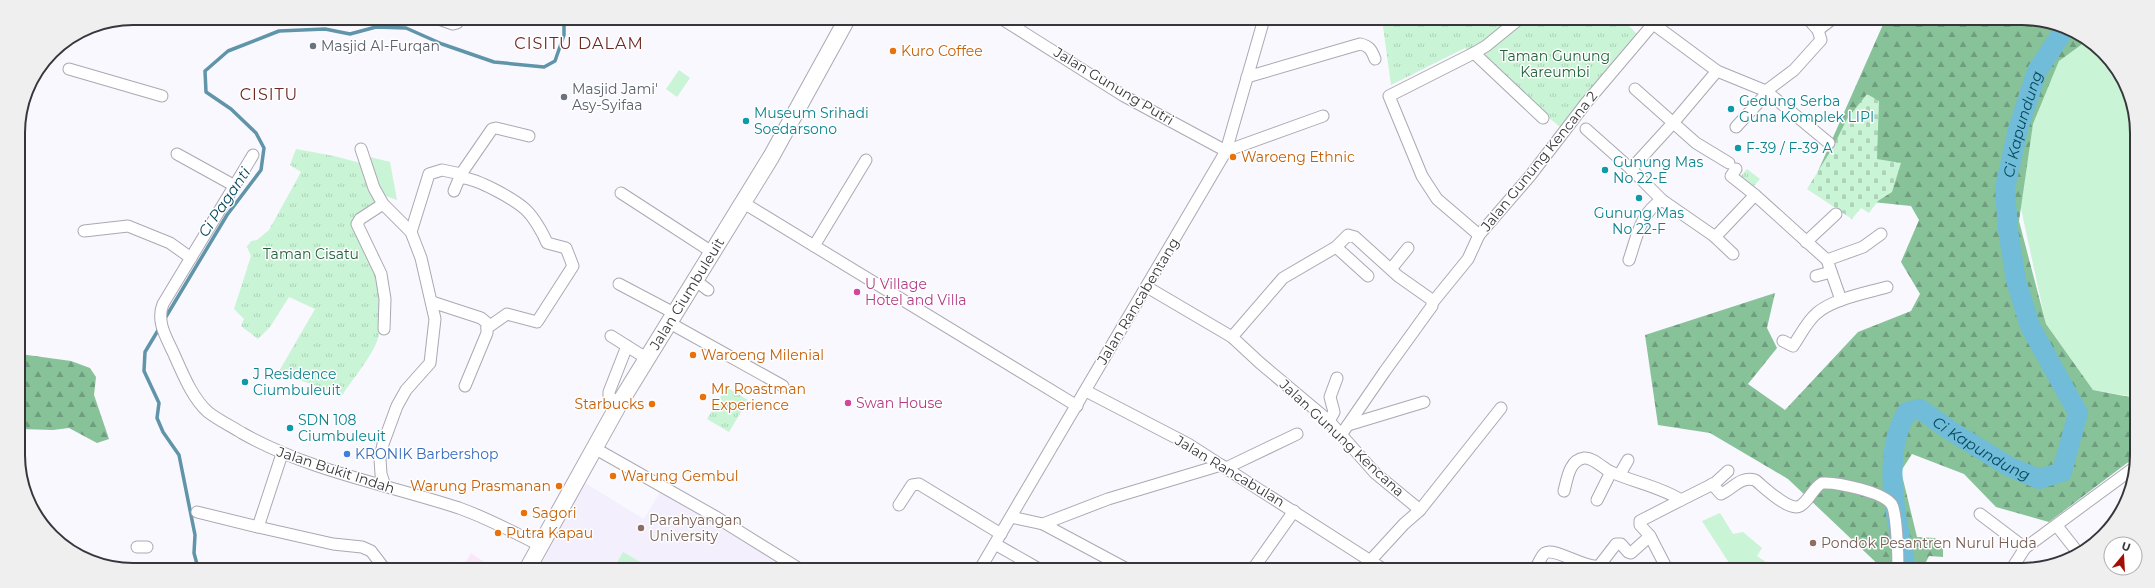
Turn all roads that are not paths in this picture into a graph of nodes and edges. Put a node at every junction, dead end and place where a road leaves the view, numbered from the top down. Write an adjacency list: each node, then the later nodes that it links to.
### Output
1 (844, 25): 37 (main road, Jalan Ciumbuleuit)
2 (1012, 25): 26 (street, Jalan Gunung Putri)
3 (1262, 25): 14 (street, Jalan Rancabentang)
4 (1512, 25): 10 (street)
5 (1649, 25): 43 (street, Jalan Gunung Kencana 2)
6 (1655, 25): 13 (street)
7 (1814, 25): 9 (street)
8 (1824, 25): 9 (street)
9 (1818, 30): 16 (street)
10 (1474, 53): 19 (street); 43 (street)
11 (1375, 60): 14 (street)
12 (69, 69): 17 (street)
13 (1717, 71): 16 (street); 20 (street)
14 (1247, 77): 26 (street, Jalan Rancabentang)
15 (1635, 89): 20 (street)
16 (1767, 92): 21 (street); 24 (street)
17 (162, 96)
18 (1323, 116): 26 (street)
19 (1543, 118)
20 (1673, 123): 30 (street); 35 (street)
21 (1736, 126)
22 (1586, 129): 30 (street)
23 (529, 136): 31 (street)
24 (1830, 143)
25 (361, 149): 38 (street)
26 (1226, 151): 60 (street, Jalan Rancabentang)
27 (177, 154): 32 (street)
28 (253, 156): 32 (street, Jalan Bukit Indah)
29 (866, 160): 46 (street)
30 (1630, 169): 36 (street)
31 (462, 176): 33 (street); 41 (street); 67 (street)
32 (235, 186): 51 (street, Jalan Bukit Indah)
33 (454, 191)
34 (621, 193): 49 (street)
35 (1755, 195): 44 (street); 45 (street)
36 (1662, 200): 44 (street); 52 (street)
37 (742, 202): 46 (street); 49 (main road, Jalan Ciumbuleuit)
38 (383, 204): 41 (street); 68 (street)
39 (1836, 214): 45 (street)
40 (84, 231): 51 (street)
41 (411, 232): 64 (street)
42 (1881, 234): 53 (street)
43 (1479, 235): 65 (street, Jalan Gunung Kencana 2)
44 (1714, 236): 50 (street)
45 (1806, 242): 53 (street)
46 (814, 246): 80 (street)
47 (1336, 247): 54 (street); 56 (street); 70 (street)
48 (1408, 248): 54 (street)
49 (712, 252): 58 (main road, Jalan Ciumbuleuit)
50 (1733, 254)
51 (191, 258): 87 (street, Jalan Bukit Indah)
52 (1630, 260)
53 (1827, 260): 55 (street)
54 (1390, 269): 65 (street)
55 (1831, 272): 57 (street); 63 (street)
56 (1368, 276)
57 (1816, 276)
58 (695, 280): 62 (street); 66 (main road, Jalan Ciumbuleuit)
59 (619, 284): 66 (street)
60 (1147, 287): 70 (street, Jalan Gunung Kencana); 77 (street, Jalan Rancabentang)
61 (1887, 287): 63 (street)
62 (708, 290)
63 (1841, 300): 71 (street)
64 (432, 302): 67 (street); 94 (street)
65 (1433, 302): 83 (street, Jalan Gunung Kencana 2)
66 (671, 317): 73 (main road, Jalan Ciumbuleuit); 76 (street)
67 (487, 328): 75 (street)
68 (384, 329)
69 (611, 336): 72 (street)
70 (1232, 337): 82 (street, Jalan Gunung Kencana)
71 (1783, 341)
72 (627, 346): 73 (street); 79 (street)
73 (646, 358): 79 (main road, Jalan Ciumbuleuit)
74 (1337, 378): 82 (street)
75 (465, 386)
76 (783, 386)
77 (1086, 391): 80 (street, Jalan Rancabentang); 89 (street, Jalan Rancabulan)
78 (1424, 402): 83 (street)
79 (619, 404): 86 (main road, Jalan Ciumbuleuit)
80 (1077, 406): 103 (street, Jalan Rancabentang)
81 (1501, 408): 100 (street)
82 (1329, 421): 85 (street, Jalan Gunung Kencana)
83 (1348, 425): 85 (street, Jalan Gunung Kencana 2)
84 (1297, 434): 89 (street)
85 (1341, 435): 100 (street, Jalan Gunung Kencana)
86 (596, 449): 109 (main road, Jalan Ciumbuleuit); 115 (street)
87 (282, 454): 94 (street, Jalan Bukit Indah); 106 (street)
88 (1628, 460): 92 (street)
89 (1224, 466): 99 (street, Jalan Rancabulan); 104 (street)
90 (1728, 471): 93 (street)
91 (2129, 472): 105 (street)
92 (1615, 473): 95 (street); 96 (street); 97 (street)
93 (1712, 484): 97 (street); 125 (street)
94 (385, 486): 109 (street, Jalan Bukit Indah)
95 (1564, 491)
96 (1597, 500)
97 (1681, 500): 107 (street)
98 (899, 505): 108 (street)
99 (1294, 510): 112 (street, Jalan Rancabulan); 119 (street)
100 (1420, 510): 112 (street)
101 (197, 512): 106 (street)
102 (1980, 514): 110 (street)
103 (1010, 517): 104 (street); 108 (street, Jalan Rancabentang)
104 (1043, 524): 118 (street)
105 (2057, 526): 110 (street); 111 (street)
106 (258, 527): 113 (street)
107 (1650, 536): 123 (street); 124 (street)
108 (998, 539): 116 (street, Jalan Rancabentang); 117 (street)
109 (541, 546): 114 (main road, Jalan Ciumbuleuit)
110 (2025, 548): 126 (street)
111 (2075, 550)
112 (1370, 561): 120 (street, Jalan Rancabulan)
113 (380, 563)
114 (531, 563)
115 (790, 563)
116 (984, 563)
117 (1031, 563)
118 (1116, 563)
119 (1257, 563)
120 (1373, 563)
121 (1539, 563): 122 (street)
122 (1581, 563)
123 (1601, 563)
124 (1664, 563)
125 (1898, 563)
126 (2015, 563)

